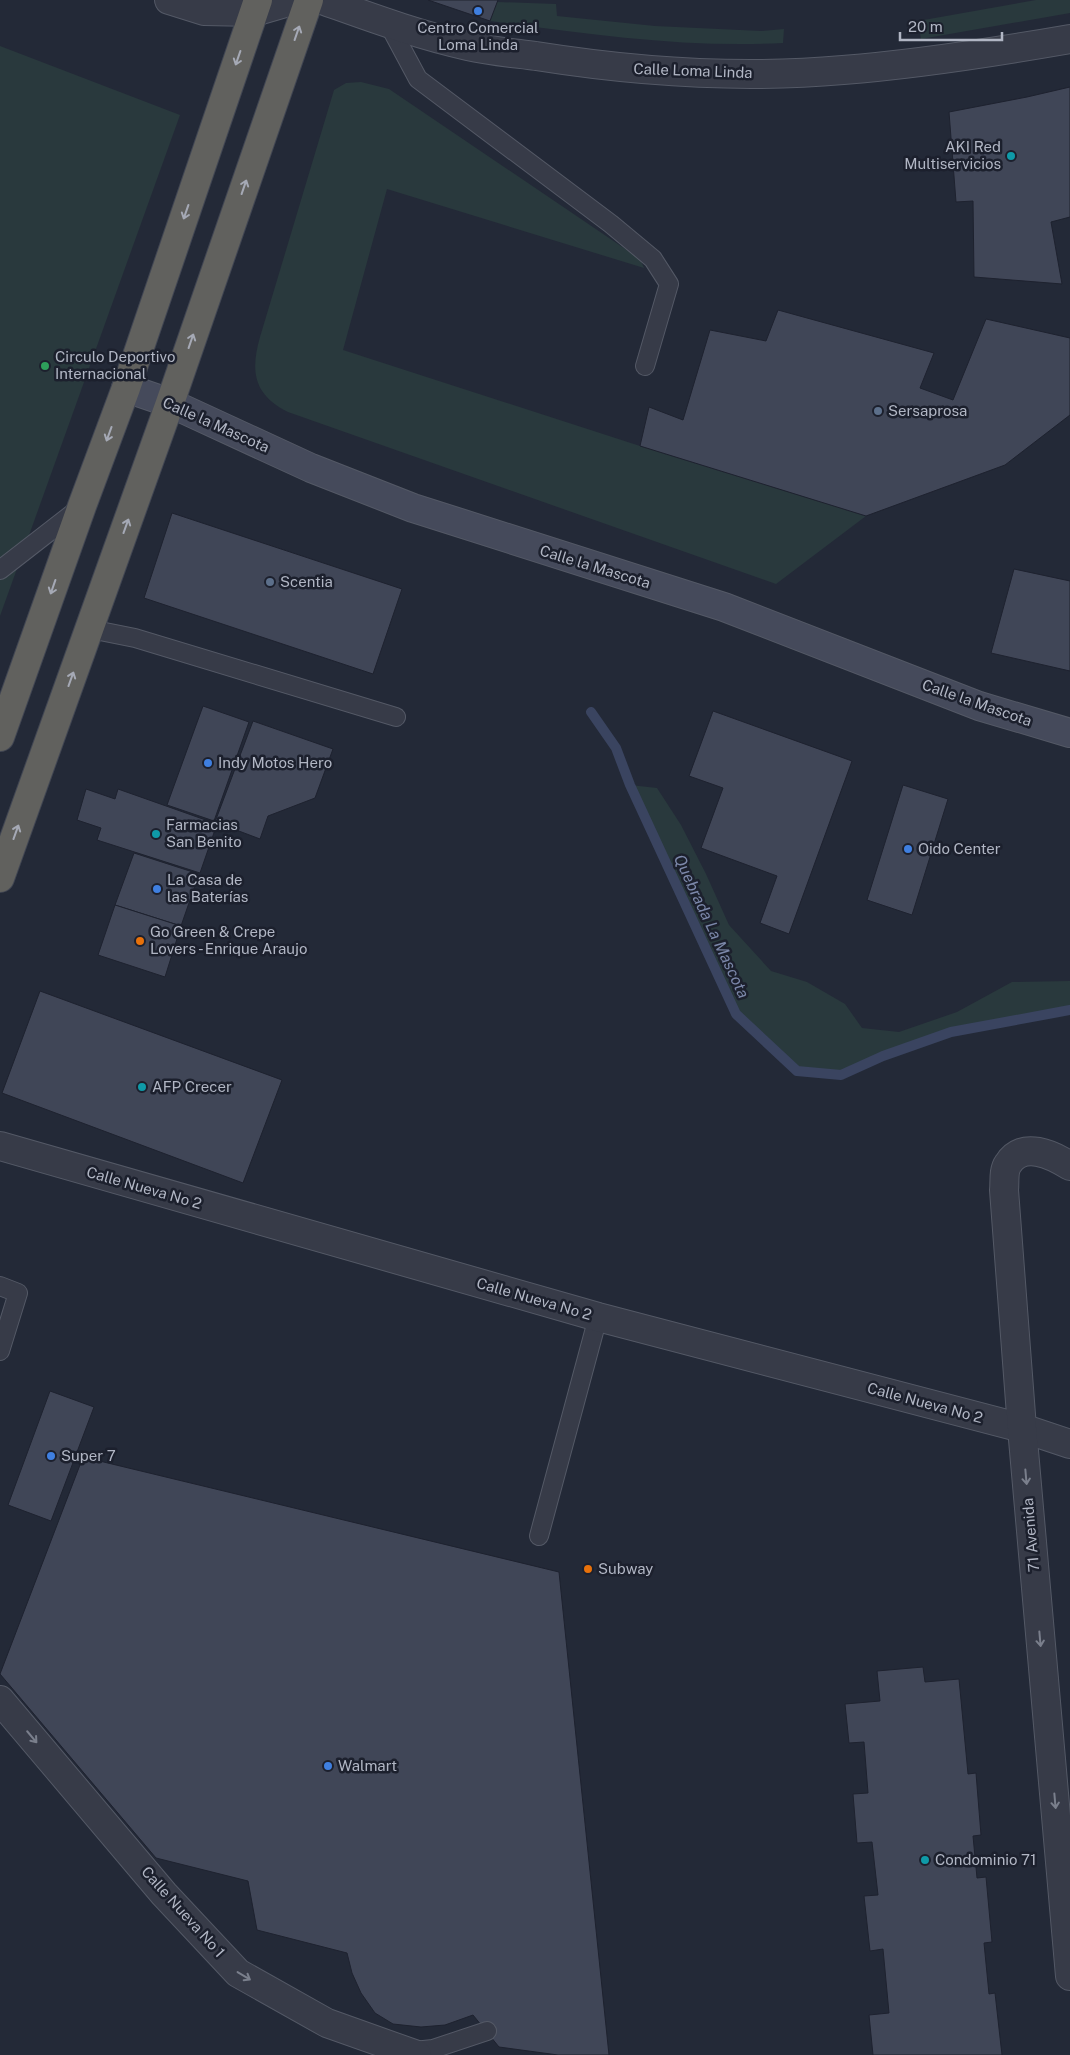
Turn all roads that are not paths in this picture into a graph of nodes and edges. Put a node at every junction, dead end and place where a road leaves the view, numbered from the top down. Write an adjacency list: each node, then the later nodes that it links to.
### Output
1 (169, 0): 5 (street)
2 (295, 0): 5 (street)
3 (309, 0): 10 (highway, one-way to 3)
4 (322, 0): 6 (street, Calle Loma Linda)
5 (256, 6): 9 (highway, one-way to 9)
6 (388, 23): 7 (street, Calle Loma Linda); 8 (lane)
7 (1070, 39)
8 (645, 366)
9 (126, 388): 10 (main road, Calle la Mascota); 11 (highway, one-way to 11)
10 (170, 403): 13 (highway, one-way to 10); 15 (main road, Calle la Mascota)
11 (82, 506): 12 (lane); 16 (highway, one-way to 16)
12 (0, 570)
13 (90, 628): 14 (lane); 17 (highway, one-way to 13)
14 (396, 716)
15 (1070, 733)
16 (0, 737)
17 (0, 878)
18 (0, 1146): 21 (street, Calle Nueva No 2)
19 (1070, 1166): 23 (street, 71 Avenida)
20 (0, 1286): 22 (lane)
21 (598, 1317): 23 (street, Calle Nueva No 2); 25 (lane)
22 (0, 1350)
23 (1022, 1428): 24 (street, Calle Nueva No 2); 27 (street, 71 Avenida, one-way to 27)
24 (1070, 1444)
25 (539, 1536)
26 (0, 1700): 29 (street, Calle Nueva No 1, one-way to 29)
27 (1070, 1976)
28 (487, 2031): 29 (lane)
29 (411, 2054)

